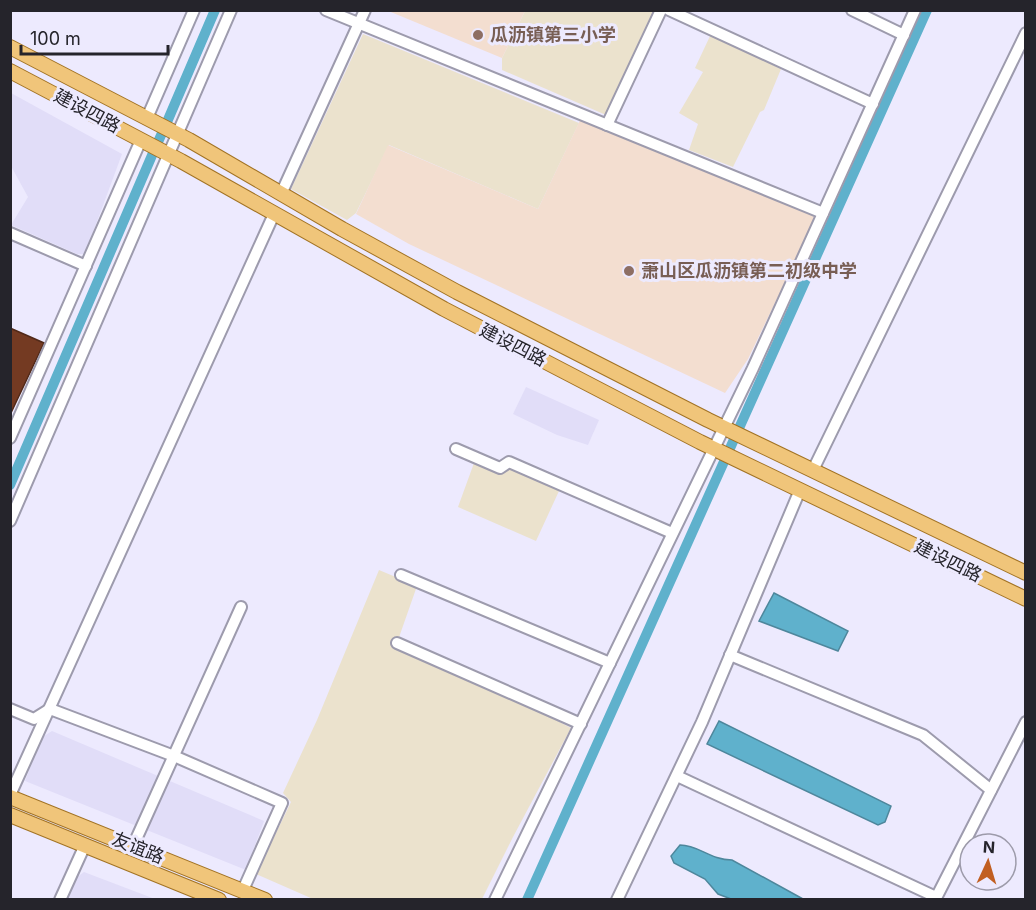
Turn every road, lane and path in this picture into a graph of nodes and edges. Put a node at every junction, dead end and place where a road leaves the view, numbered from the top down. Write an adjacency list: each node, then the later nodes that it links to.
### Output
1 (194, 10): 15 (street)
2 (231, 10): 17 (street)
3 (326, 10): 9 (street)
4 (365, 10): 9 (street)
5 (661, 10): 16 (street)
6 (669, 10): 14 (street)
7 (852, 10): 11 (street)
8 (915, 10): 11 (street)
9 (359, 24): 16 (street); 20 (street)
10 (1026, 33): 27 (street)
11 (904, 35): 14 (street)
12 (10, 47): 15 (main road, 建设四路)
13 (10, 71): 18 (main road, 建设四路)
14 (873, 104): 21 (street)
15 (147, 118): 17 (main road, 建设四路)
16 (607, 125): 21 (street)
17 (177, 134): 19 (street); 20 (main road, 建设四路)
18 (141, 140): 19 (main road, 建设四路); 24 (street)
19 (169, 155): 22 (main road, 建设四路); 29 (street)
20 (281, 194): 27 (main road, 建设四路)
21 (823, 213): 30 (street)
22 (274, 214): 28 (main road, 建设四路); 39 (street)
23 (10, 233): 24 (street)
24 (86, 266): 25 (street)
25 (10, 438)
26 (456, 449): 30 (street)
27 (813, 470): 31 (main road, 建设四路)
28 (800, 490): 33 (main road, 建设四路); 36 (street)
29 (10, 521)
30 (672, 533): 37 (street)
31 (1026, 573)
32 (401, 576): 37 (street)
33 (1026, 598)
34 (241, 608): 42 (street)
35 (397, 643): 41 (street)
36 (730, 655): 43 (street); 44 (street)
37 (610, 663): 41 (street)
38 (10, 709): 39 (street)
39 (50, 709): 42 (street); 45 (street)
40 (1026, 722): 44 (street)
41 (581, 724): 54 (street)
42 (174, 756): 48 (street); 49 (street)
43 (676, 776): 50 (street); 55 (street)
44 (991, 790): 50 (street)
45 (10, 796): 48 (main road, 友谊路)
46 (10, 814): 47 (main road, 友谊路)
47 (85, 845): 51 (street); 52 (main road, 友谊路)
48 (134, 846): 49 (main road, 友谊路)
49 (243, 890): 53 (main road, 友谊路)
50 (936, 898)
51 (60, 900)
52 (219, 900)
53 (265, 900)
54 (495, 900)
55 (617, 900)

